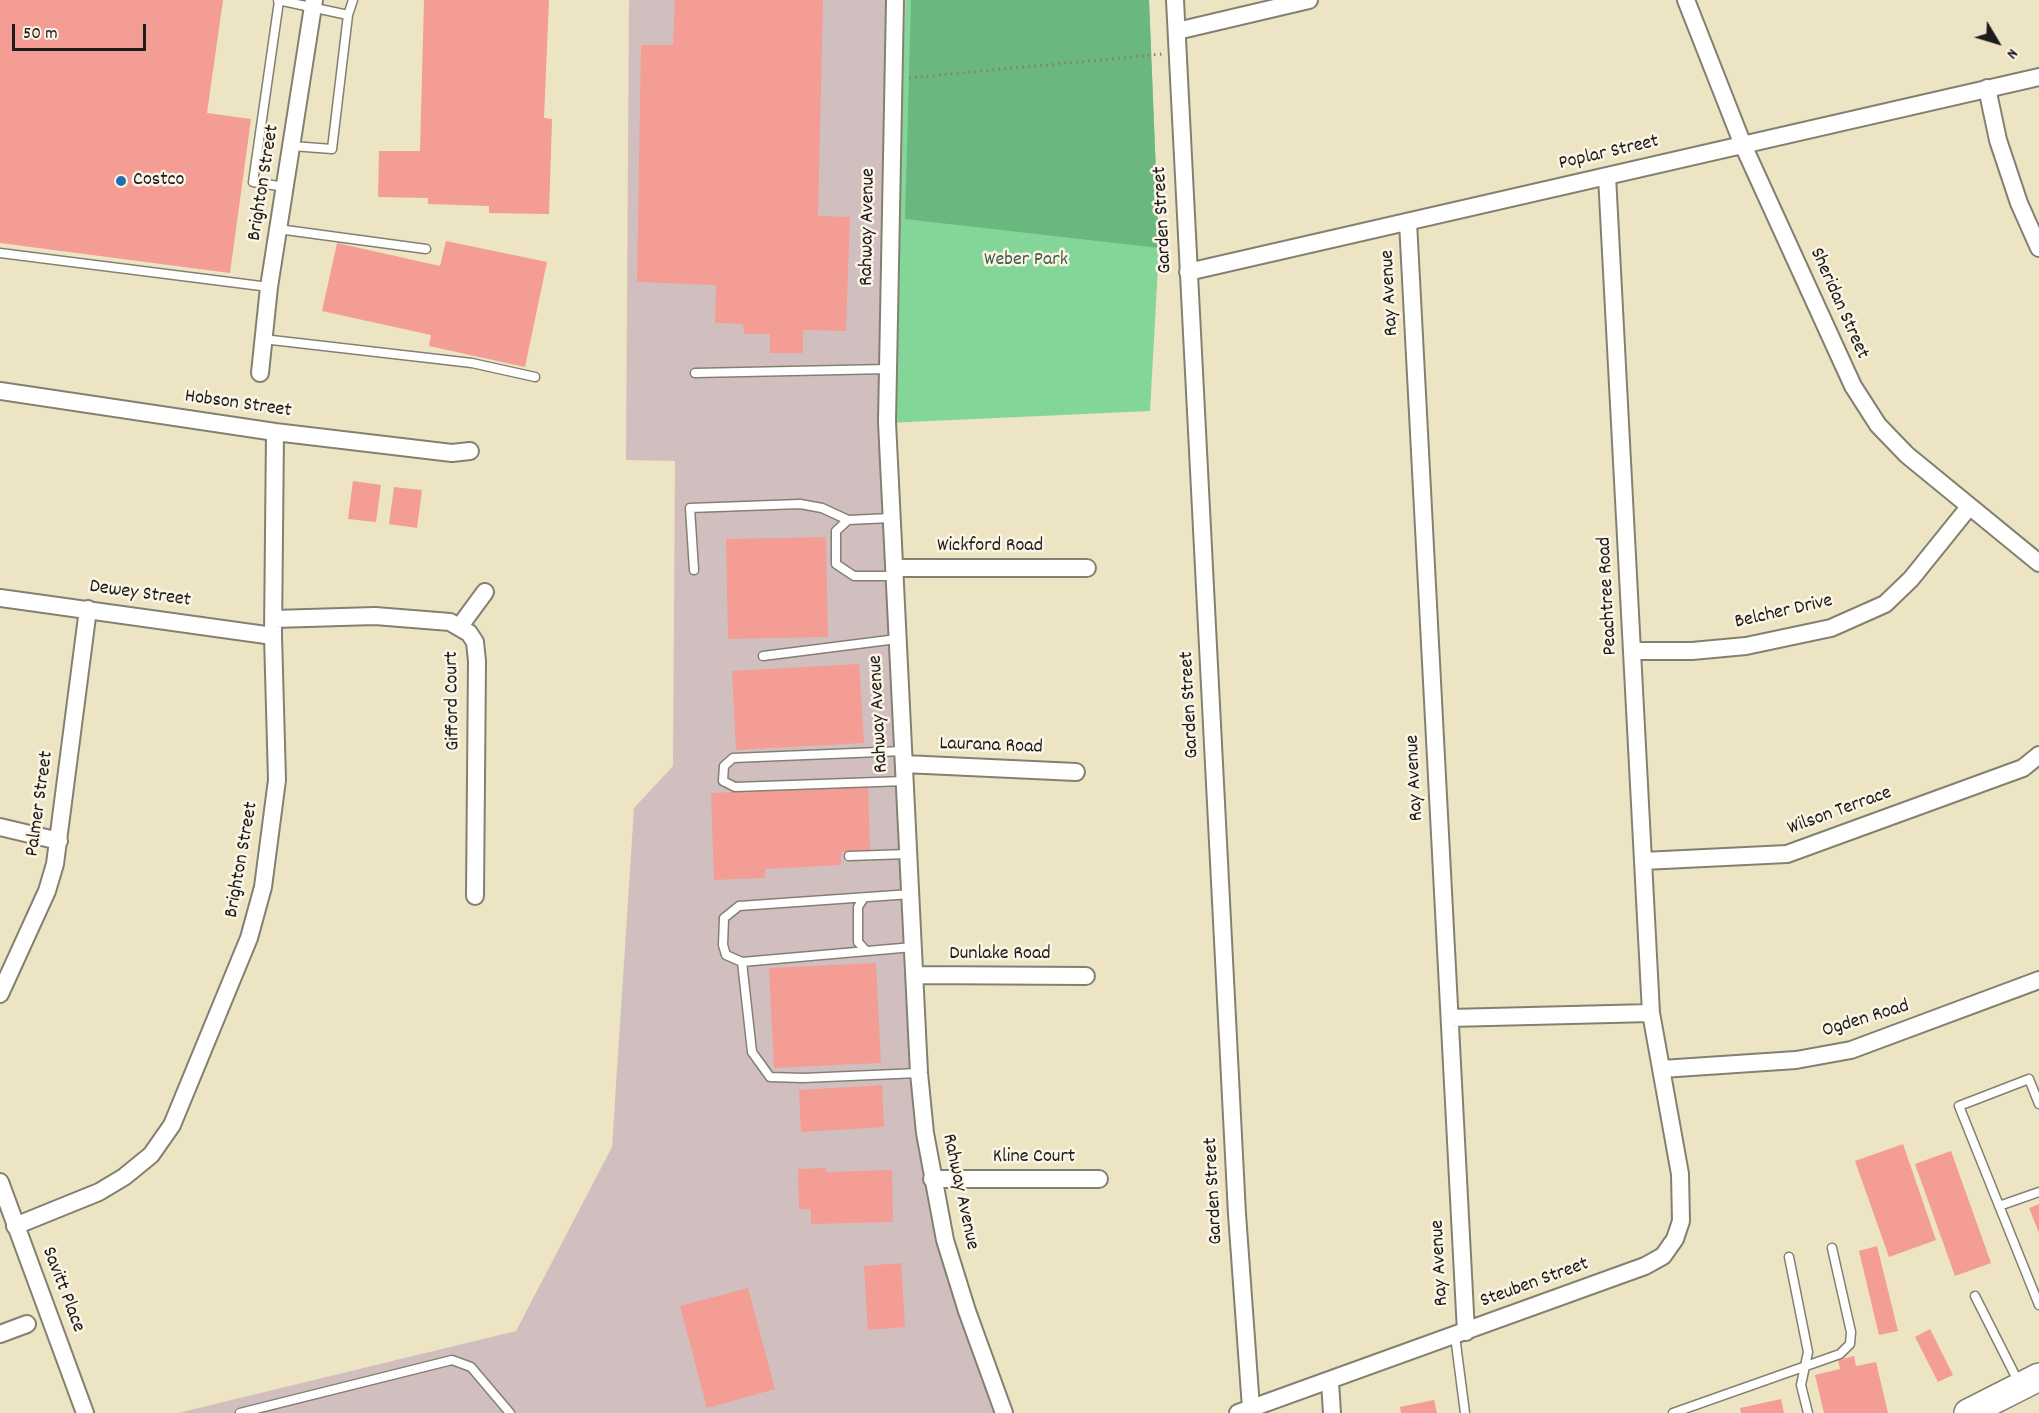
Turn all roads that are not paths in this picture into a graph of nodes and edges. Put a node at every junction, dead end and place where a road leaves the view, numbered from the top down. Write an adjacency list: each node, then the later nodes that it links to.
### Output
1 (278, 0): 7 (lane); 15 (lane)
2 (353, 0): 8 (lane)
3 (895, 0): 24 (street, Rahway Avenue)
4 (1175, 0): 9 (street, Garden Street)
5 (1309, 0): 9 (street)
6 (1686, 0): 12 (street, Sheridan Street)
7 (313, 4): 8 (lane); 13 (street, Brighton Street)
8 (348, 15): 13 (lane)
9 (1177, 31): 21 (street, Garden Street)
10 (2039, 77): 11 (street, Poplar Street)
11 (1987, 88): 12 (street, Poplar Street); 18 (street)
12 (1743, 145): 14 (street, Poplar Street); 31 (street, Sheridan Street)
13 (292, 146): 15 (street, Brighton Street)
14 (1607, 176): 16 (street, Poplar Street); 44 (street, Peachtree Road)
15 (285, 187): 17 (street, Brighton Street)
16 (1408, 222): 21 (street, Poplar Street); 65 (street, Ray Avenue)
17 (278, 230): 19 (lane); 22 (street, Brighton Street)
18 (2039, 248)
19 (426, 249)
20 (0, 253): 22 (lane)
21 (1188, 272): 86 (street, Garden Street)
22 (269, 287): 23 (street, Brighton Street)
23 (263, 339): 25 (street, Brighton Street); 27 (lane)
24 (888, 369): 26 (lane); 32 (street, Rahway Avenue)
25 (260, 373)
26 (695, 373)
27 (535, 377)
28 (0, 391): 29 (street, Hobson Street)
29 (275, 432): 30 (street, Hobson Street); 42 (street, Brighton Street)
30 (470, 452)
31 (1969, 507): 34 (street, Sheridan Street); 44 (street, Belcher Drive)
32 (891, 518): 33 (lane); 37 (street, Rahway Avenue)
33 (848, 520): 36 (lane); 37 (lane)
34 (2039, 563)
35 (1087, 568): 37 (street, Wickford Road)
36 (694, 570)
37 (894, 572): 43 (street, Rahway Avenue)
38 (485, 592): 41 (street)
39 (0, 598): 40 (street, Dewey Street)
40 (88, 609): 42 (street, Dewey Street); 50 (street, Palmer Street)
41 (460, 626): 42 (street, Gifford Court); 55 (street, Gifford Court)
42 (273, 627): 74 (street, Brighton Street)
43 (897, 639): 45 (lane); 47 (street, Rahway Avenue)
44 (1633, 651): 53 (street, Peachtree Road)
45 (763, 656)
46 (2039, 755): 53 (street, Wilson Terrace)
47 (904, 765): 47 (lane); 48 (street, Laurana Road); 51 (street, Rahway Avenue)
48 (1076, 772)
49 (0, 827): 50 (street)
50 (59, 841): 63 (street, Palmer Street)
51 (909, 854): 52 (lane); 54 (street, Rahway Avenue)
52 (849, 856)
53 (1643, 861): 64 (street, Peachtree Road)
54 (911, 894): 56 (lane); 57 (street, Rahway Avenue)
55 (475, 896)
56 (863, 899): 58 (lane); 59 (lane)
57 (913, 947): 58 (lane); 60 (street, Rahway Avenue)
58 (866, 951): 59 (lane)
59 (742, 962): 67 (lane)
60 (915, 975): 61 (street, Dunlake Road); 67 (street, Rahway Avenue)
61 (1086, 976)
62 (2039, 981): 66 (street, Ogden Road)
63 (0, 994)
64 (1651, 1013): 65 (street); 66 (street, Peachtree Road)
65 (1450, 1018): 81 (street, Ray Avenue)
66 (1662, 1069): 81 (street, Steuben Street)
67 (920, 1073): 69 (street, Rahway Avenue)
68 (2039, 1104): 73 (lane)
69 (932, 1179): 70 (street, Kline Court); 90 (street, Rahway Avenue)
70 (1099, 1179)
71 (0, 1182): 74 (street, Savitt Place)
72 (2039, 1192): 73 (lane)
73 (1999, 1206): 78 (lane)
74 (15, 1226): 87 (street, Savitt Place)
75 (1832, 1248): 82 (lane)
76 (1789, 1257): 82 (lane)
77 (1975, 1296): 84 (lane)
78 (2039, 1305)
79 (27, 1324): 80 (street)
80 (0, 1334)
81 (1461, 1334): 83 (street, Steuben Street); 92 (lane)
82 (1805, 1366): 85 (lane); 94 (lane)
83 (1329, 1382): 86 (street, Steuben Street); 91 (street)
84 (2015, 1391): 95 (main road)
85 (1694, 1409): 93 (lane)
86 (1244, 1411)
87 (85, 1413)
88 (240, 1413): 89 (lane)
89 (510, 1413)
90 (1004, 1413)
91 (1332, 1413)
92 (1465, 1413)
93 (1673, 1413)
94 (1808, 1413)
95 (1968, 1413)

